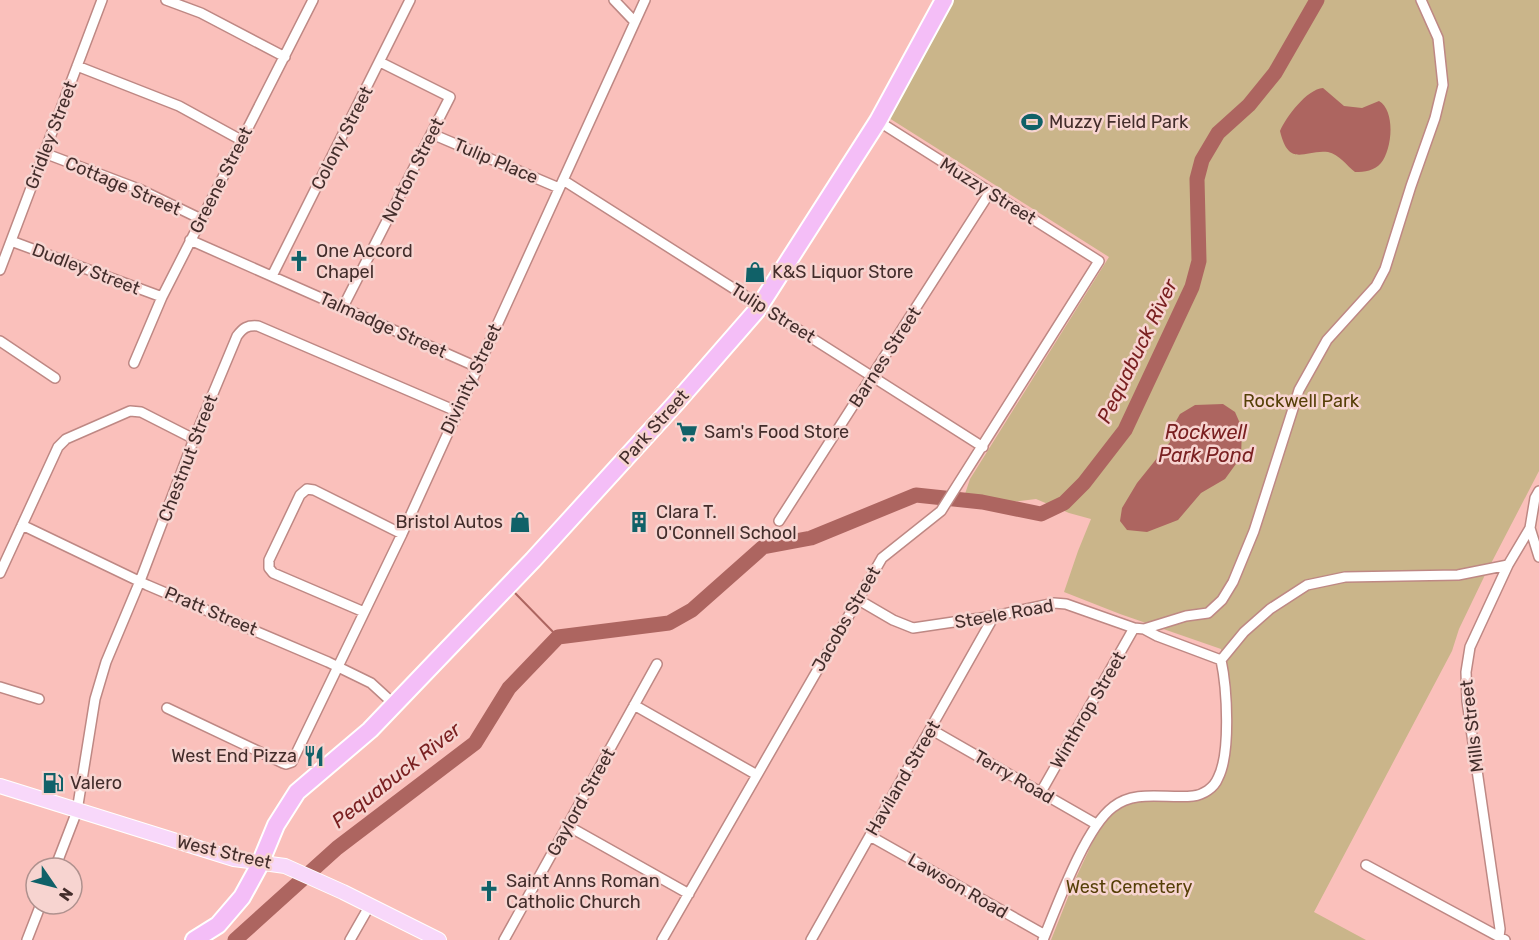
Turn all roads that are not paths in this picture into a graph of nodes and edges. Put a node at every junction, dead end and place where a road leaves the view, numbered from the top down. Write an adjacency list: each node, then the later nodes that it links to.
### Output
1 (102, 0): 12 (street, Gridley Street)
2 (166, 0): 10 (street)
3 (313, 0): 10 (street, Greene Street)
4 (410, 0): 11 (street, Colony Street)
5 (614, 0): 9 (street)
6 (645, 0): 9 (street, Divinity Street)
7 (944, 0): 13 (highway, Park Street)
8 (1421, 0): 48 (street)
9 (635, 22): 17 (street, Divinity Street)
10 (285, 57): 15 (street, Greene Street)
11 (380, 62): 14 (street, Norton Street); 24 (street, Colony Street)
12 (77, 66): 15 (street); 16 (street, Gridley Street)
13 (878, 121): 18 (street, Muzzy Street); 26 (highway, Park Street)
14 (432, 134): 17 (street, Tulip Place); 27 (street, Norton Street)
15 (241, 140): 19 (street, Greene Street)
16 (44, 153): 19 (street, Cottage Street); 21 (street, Gridley Street)
17 (561, 184): 26 (street, Tulip Street); 30 (street, Divinity Street)
18 (990, 192): 22 (street, Muzzy Street); 31 (street, Barnes Street)
19 (201, 219): 20 (street, Greene Street)
20 (190, 240): 24 (street, Talmadge Street); 25 (street, Greene Street)
21 (11, 241): 23 (street, Gridley Street); 25 (street, Dudley Street)
22 (1099, 261): 35 (street, Jacobs Street)
23 (0, 270)
24 (272, 276): 27 (street, Talmadge Street)
25 (162, 297): 29 (street, Greene Street)
26 (760, 306): 31 (street, Tulip Street); 54 (highway, Park Street)
27 (343, 307): 30 (street, Talmadge Street)
28 (0, 340): 32 (street)
29 (134, 363)
30 (477, 367): 33 (street, Divinity Street)
31 (873, 376): 35 (street, Tulip Street); 37 (street, Barnes Street)
32 (55, 378)
33 (456, 411): 34 (street, Chestnut Street); 40 (street, Divinity Street)
34 (194, 439): 38 (street); 44 (street, Chestnut Street)
35 (982, 447): 45 (street, Jacobs Street)
36 (1539, 491): 39 (street)
37 (779, 521)
38 (22, 525): 43 (street); 44 (street, Pratt Street)
39 (1530, 528): 41 (street); 42 (street, Mills Street)
40 (402, 534): 46 (street, Divinity Street); 46 (street)
41 (1539, 557)
42 (1508, 565): 49 (street); 72 (street, Mills Street)
43 (0, 573)
44 (141, 581): 51 (street, Pratt Street); 61 (street, Chestnut Street)
45 (857, 599): 47 (street, Steele Road); 58 (street, Jacobs Street)
46 (364, 612): 51 (street, Divinity Street)
47 (994, 616): 48 (street, Steele Road); 57 (street, Haviland Street)
48 (1139, 628): 49 (street, Steele Road); 60 (street, Winthrop Street)
49 (1221, 660): 62 (street)
50 (657, 664): 55 (street, Gaylord Street)
51 (338, 667): 54 (street, Pratt Street); 56 (street, Divinity Street)
52 (0, 687): 53 (street)
53 (39, 699)
54 (395, 705): 66 (highway, Park Street)
55 (634, 705): 58 (street); 63 (street, Gaylord Street)
56 (167, 708)
57 (932, 730): 60 (street, Terry Road); 64 (street, Haviland Street)
58 (757, 775): 68 (street, Jacobs Street)
59 (0, 786): 61 (main road, West Street)
60 (1041, 792): 62 (street, Terry Road)
61 (77, 811): 65 (street, Chestnut Street); 66 (main road, West Street)
62 (1096, 824): 71 (street)
63 (568, 826): 68 (street); 77 (street, Gaylord Street)
64 (870, 836): 71 (street, Lawson Road); 79 (street, Haviland Street)
65 (60, 856)
66 (260, 862): 69 (main road, West Street); 74 (highway)
67 (1365, 865): 72 (street)
68 (689, 894): 78 (street, Jacobs Street)
69 (370, 905): 75 (street); 76 (main road, West Street)
70 (36, 916): 73 (street)
71 (1044, 938)
72 (1502, 938)
73 (27, 940)
74 (194, 940)
75 (350, 940)
76 (439, 940)
77 (504, 940)
78 (662, 940)
79 (811, 940)

